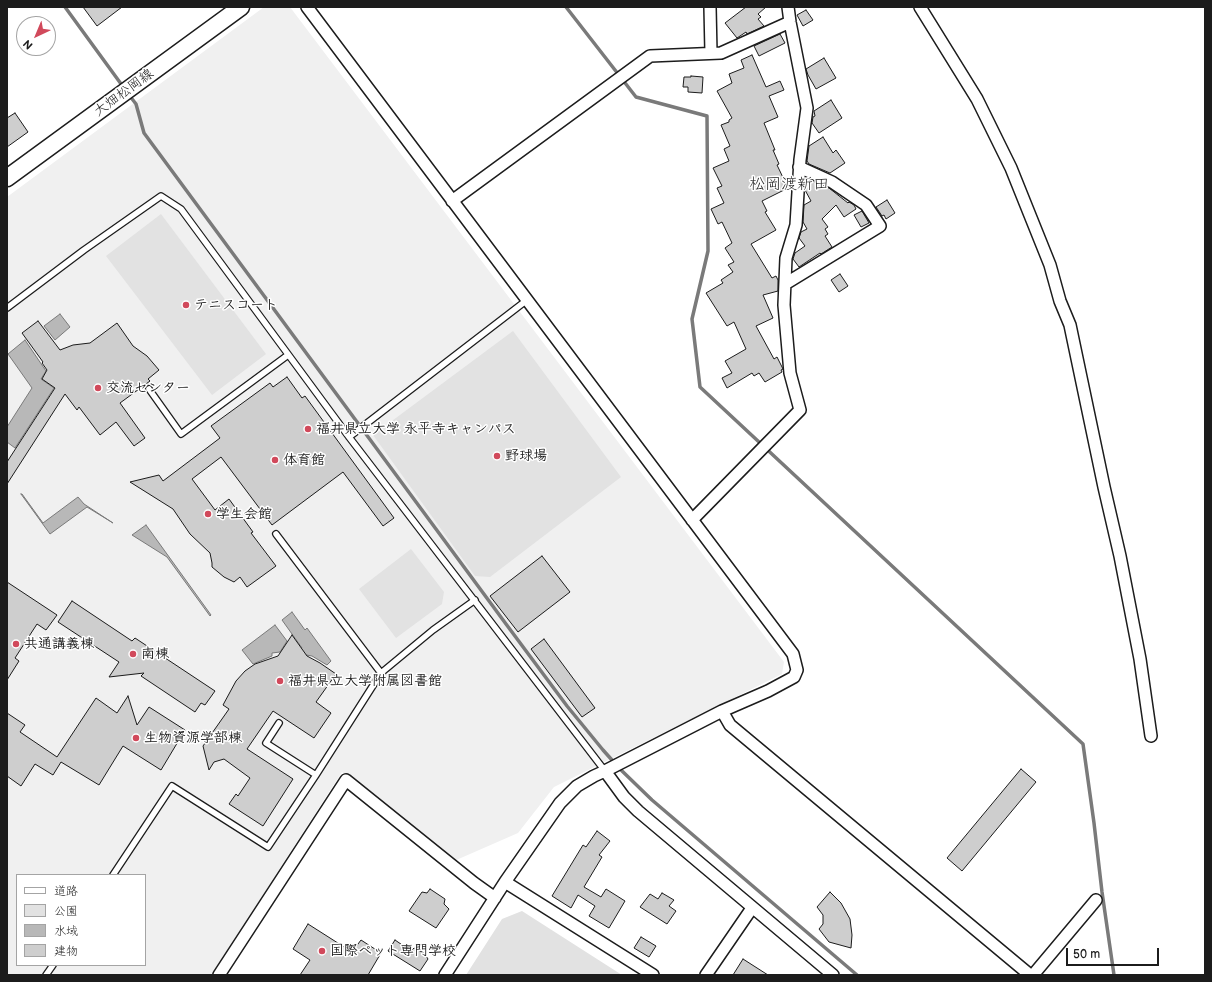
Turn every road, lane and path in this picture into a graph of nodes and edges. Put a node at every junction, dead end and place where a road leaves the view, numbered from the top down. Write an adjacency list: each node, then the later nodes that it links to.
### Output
1 (241, 7): 9 (main road, 大畑松岡線)
2 (306, 7): 10 (street)
3 (710, 7): 7 (street)
4 (788, 7): 6 (street)
5 (920, 7): 23 (street)
6 (790, 22): 7 (street); 8 (street)
7 (711, 53): 10 (street)
8 (800, 167): 11 (street); 11 (street)
9 (7, 178)
10 (452, 201): 12 (street)
11 (785, 284): 17 (street)
12 (527, 300): 16 (lane); 17 (street)
13 (7, 308): 14 (lane)
14 (288, 355): 15 (lane); 16 (lane)
15 (149, 389)
16 (349, 436): 19 (lane)
17 (692, 520): 21 (street)
18 (276, 534): 20 (lane)
19 (475, 600): 20 (lane); 24 (lane)
20 (381, 673): 25 (lane)
21 (722, 711): 24 (street); 38 (street)
22 (279, 723): 25 (lane)
23 (1151, 736)
24 (606, 771): 27 (street); 30 (street)
25 (316, 775): 26 (lane)
26 (114, 874)
27 (505, 882): 28 (street); 35 (street)
28 (495, 898): 33 (street); 34 (street)
29 (1096, 900): 38 (street)
30 (752, 908): 36 (street); 37 (street)
31 (52, 966): 32 (lane)
32 (46, 975)
33 (219, 975)
34 (445, 975)
35 (653, 975)
36 (706, 975)
37 (833, 975)
38 (1032, 975)

